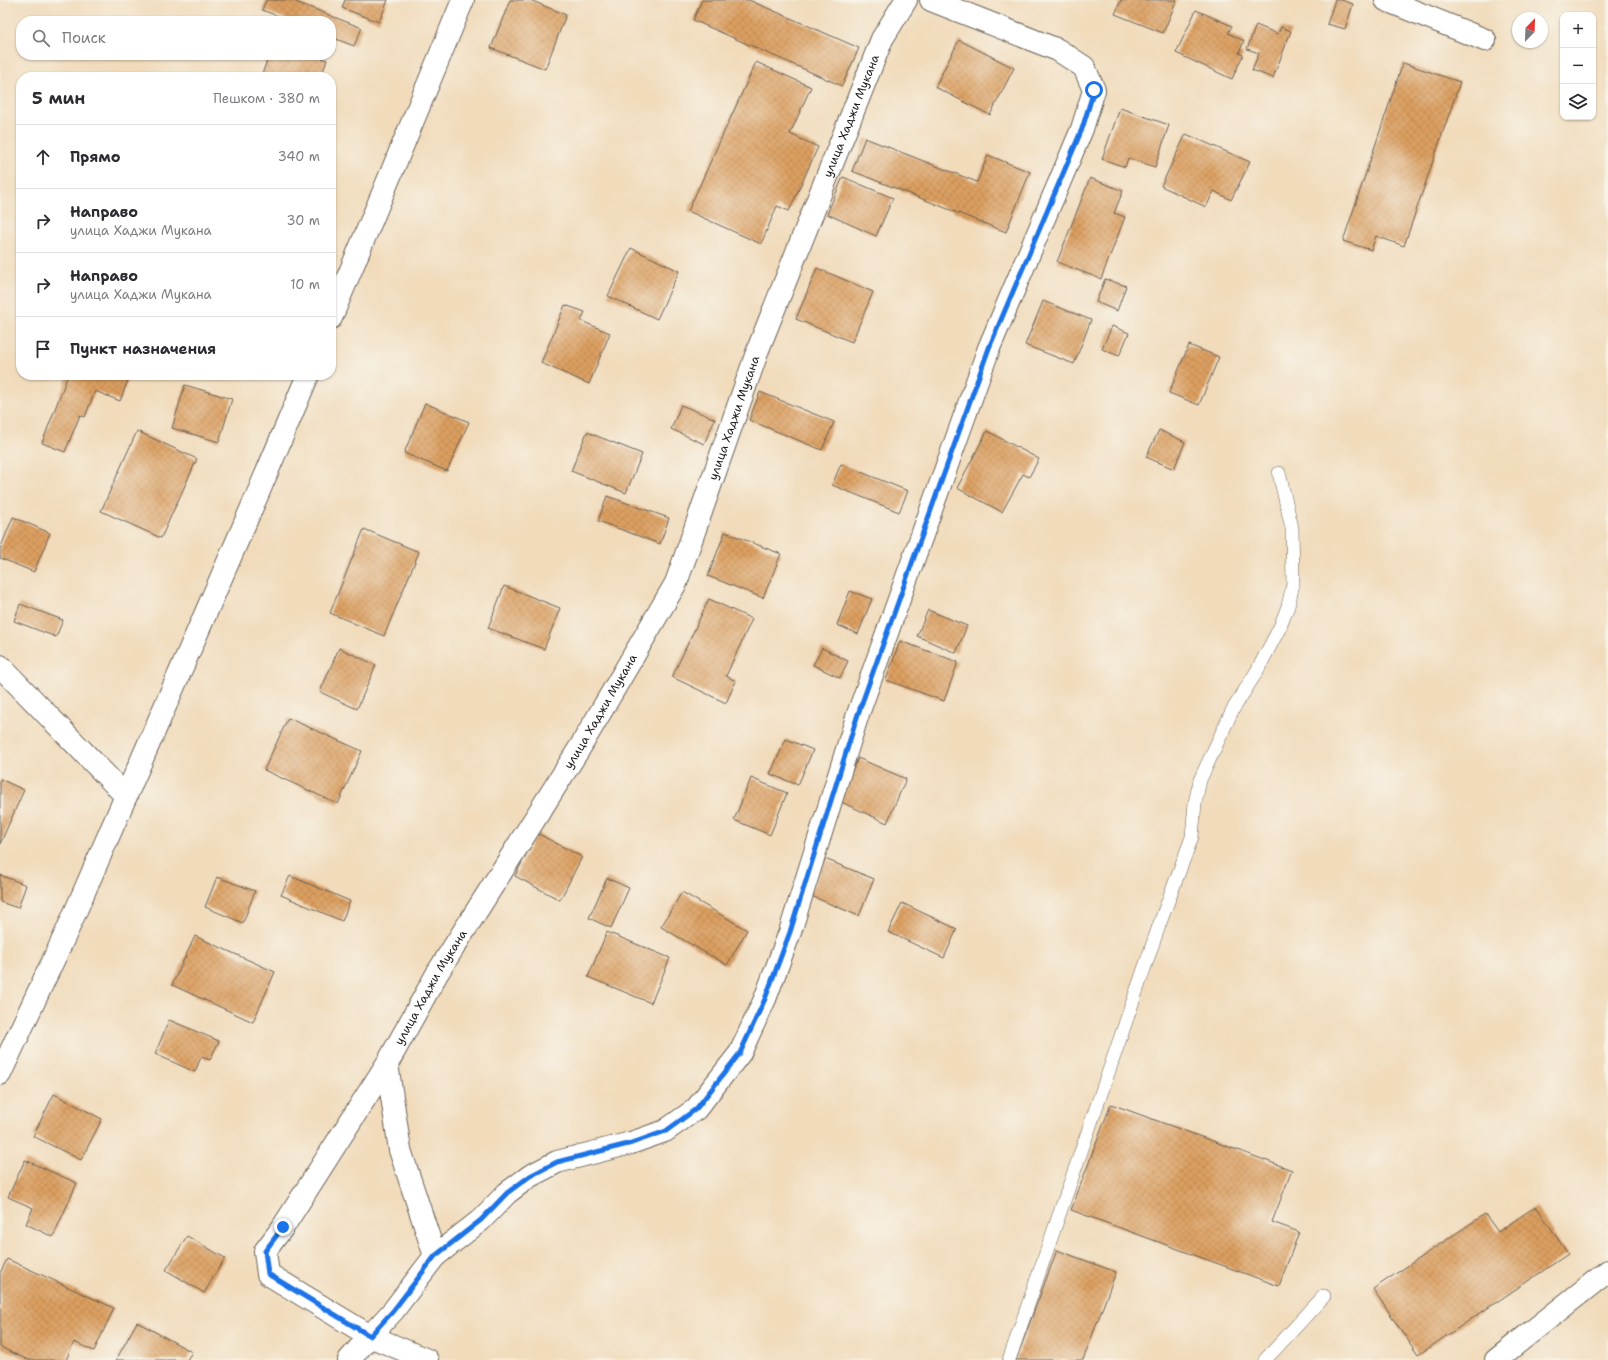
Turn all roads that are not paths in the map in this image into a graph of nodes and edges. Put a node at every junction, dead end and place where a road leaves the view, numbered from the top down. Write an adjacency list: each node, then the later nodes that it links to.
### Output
1 (463, 0): 6 (street)
2 (906, 0): 11 (street, улица Хаджи Мукана)
3 (931, 0): 13 (street)
4 (1386, 0): 5 (street)
5 (1485, 40)
6 (336, 306)
7 (306, 380): 10 (street)
8 (1279, 473): 19 (lane)
9 (0, 666): 10 (street)
10 (126, 796): 12 (street)
11 (387, 1064): 13 (street); 16 (street, улица Хаджи Мукана)
12 (0, 1074)
13 (435, 1256): 16 (street)
14 (1608, 1271): 21 (street)
15 (1324, 1296): 20 (lane)
16 (370, 1336): 17 (street); 18 (street)
17 (349, 1360)
18 (427, 1360)
19 (1009, 1360)
20 (1265, 1360)
21 (1496, 1360)

